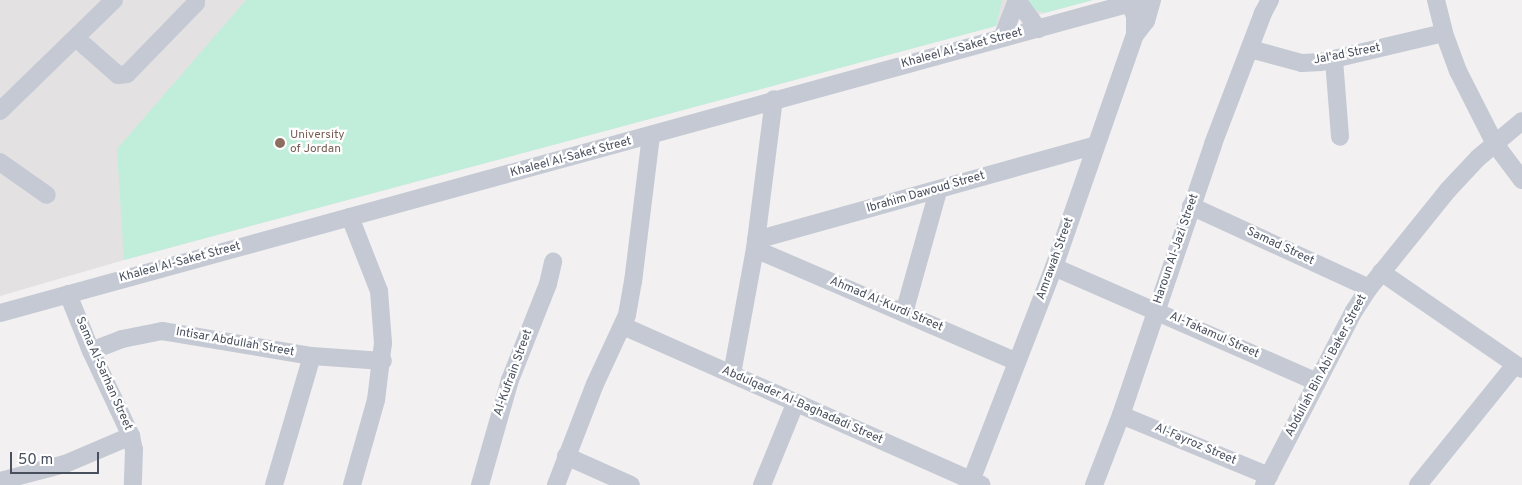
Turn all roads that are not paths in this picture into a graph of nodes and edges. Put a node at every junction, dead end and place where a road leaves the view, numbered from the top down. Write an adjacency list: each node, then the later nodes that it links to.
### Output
1 (114, 0): 11 (street)
2 (196, 0): 11 (street)
3 (1017, 0): 8 (street); 12 (street)
4 (1152, 0): 10 (street, Amrawah Street)
5 (1436, 0): 9 (street)
6 (1136, 2): 8 (street, Khaleel Al-Saket Street); 10 (street, Amrawah Street)
7 (1263, 4): 13 (street, Haroun Al-Jazi Street)
8 (1038, 28): 12 (street, Khaleel Al-Saket Street)
9 (1444, 33): 14 (street, Jal'ad Street); 20 (street)
10 (1136, 36): 21 (street, Amrawah Street)
11 (76, 38): 16 (street)
12 (1002, 38): 15 (street, Khaleel Al-Saket Street)
13 (1250, 49): 14 (street, Jal'ad Street); 26 (street, Haroun Al-Jazi Street)
14 (1334, 60): 19 (street)
15 (774, 99): 18 (street, Khaleel Al-Saket Street); 28 (street)
16 (0, 111)
17 (1522, 121): 20 (street, Abdullah Bin Abi Baker Street)
18 (651, 136): 27 (street, Khaleel Al-Saket Street); 37 (street)
19 (1340, 137)
20 (1495, 144): 23 (street); 31 (street, Abdullah Bin Abi Baker Street)
21 (1096, 145): 24 (street, Ibrahim Dawoud Street); 30 (street, Amrawah Street)
22 (0, 162): 25 (street)
23 (1522, 180)
24 (938, 191): 28 (street, Ibrahim Dawoud Street); 36 (street)
25 (47, 195)
26 (1191, 206): 32 (street, Samad Street); 34 (street, Haroun Al-Jazi Street)
27 (350, 217): 33 (street, Khaleel Al-Saket Street); 40 (street)
28 (755, 244): 36 (street, Ahmad Al-Kurdi Street); 43 (street)
29 (553, 262): 55 (street, Al-Kufrain Street)
30 (1054, 267): 34 (street, Al-Takamul Street); 41 (street, Amrawah Street)
31 (1381, 272): 32 (street, Abdullah Bin Abi Baker Street); 42 (street)
32 (1369, 288): 44 (street, Abdullah Bin Abi Baker Street)
33 (68, 294): 35 (street, Khaleel Al-Saket Street); 38 (street, Sama Al-Sarhan Street)
34 (1156, 310): 44 (street, Al-Takamul Street); 46 (street, Haroun Al-Jazi Street)
35 (0, 313)
36 (904, 313): 41 (street, Ahmad Al-Kurdi Street)
37 (623, 326): 43 (street, Abdulqader Al-Baghadadi Street); 48 (street)
38 (91, 351): 39 (street, Intisar Abdullah Street); 47 (street, Sama Al-Sarhan Street)
39 (312, 356): 40 (street, Intisar Abdullah Street); 53 (street)
40 (383, 361): 54 (street)
41 (1017, 362): 51 (street, Amrawah Street)
42 (1519, 367): 60 (street)
43 (732, 374): 45 (street, Abdulqader Al-Baghadadi Street)
44 (1317, 382): 50 (street, Abdullah Bin Abi Baker Street)
45 (795, 404): 51 (street, Abdulqader Al-Baghadadi Street); 58 (street)
46 (1121, 415): 50 (street, Al-Fayroz Street); 59 (street, Haroun Al-Jazi Street)
47 (131, 436): 49 (street); 52 (street, Sama Al-Sarhan Street)
48 (566, 456): 56 (street); 57 (street)
49 (0, 481)
50 (1267, 481)
51 (977, 483)
52 (133, 485)
53 (274, 485)
54 (352, 485)
55 (480, 485)
56 (556, 485)
57 (631, 485)
58 (762, 485)
59 (1094, 485)
60 (1418, 485)

